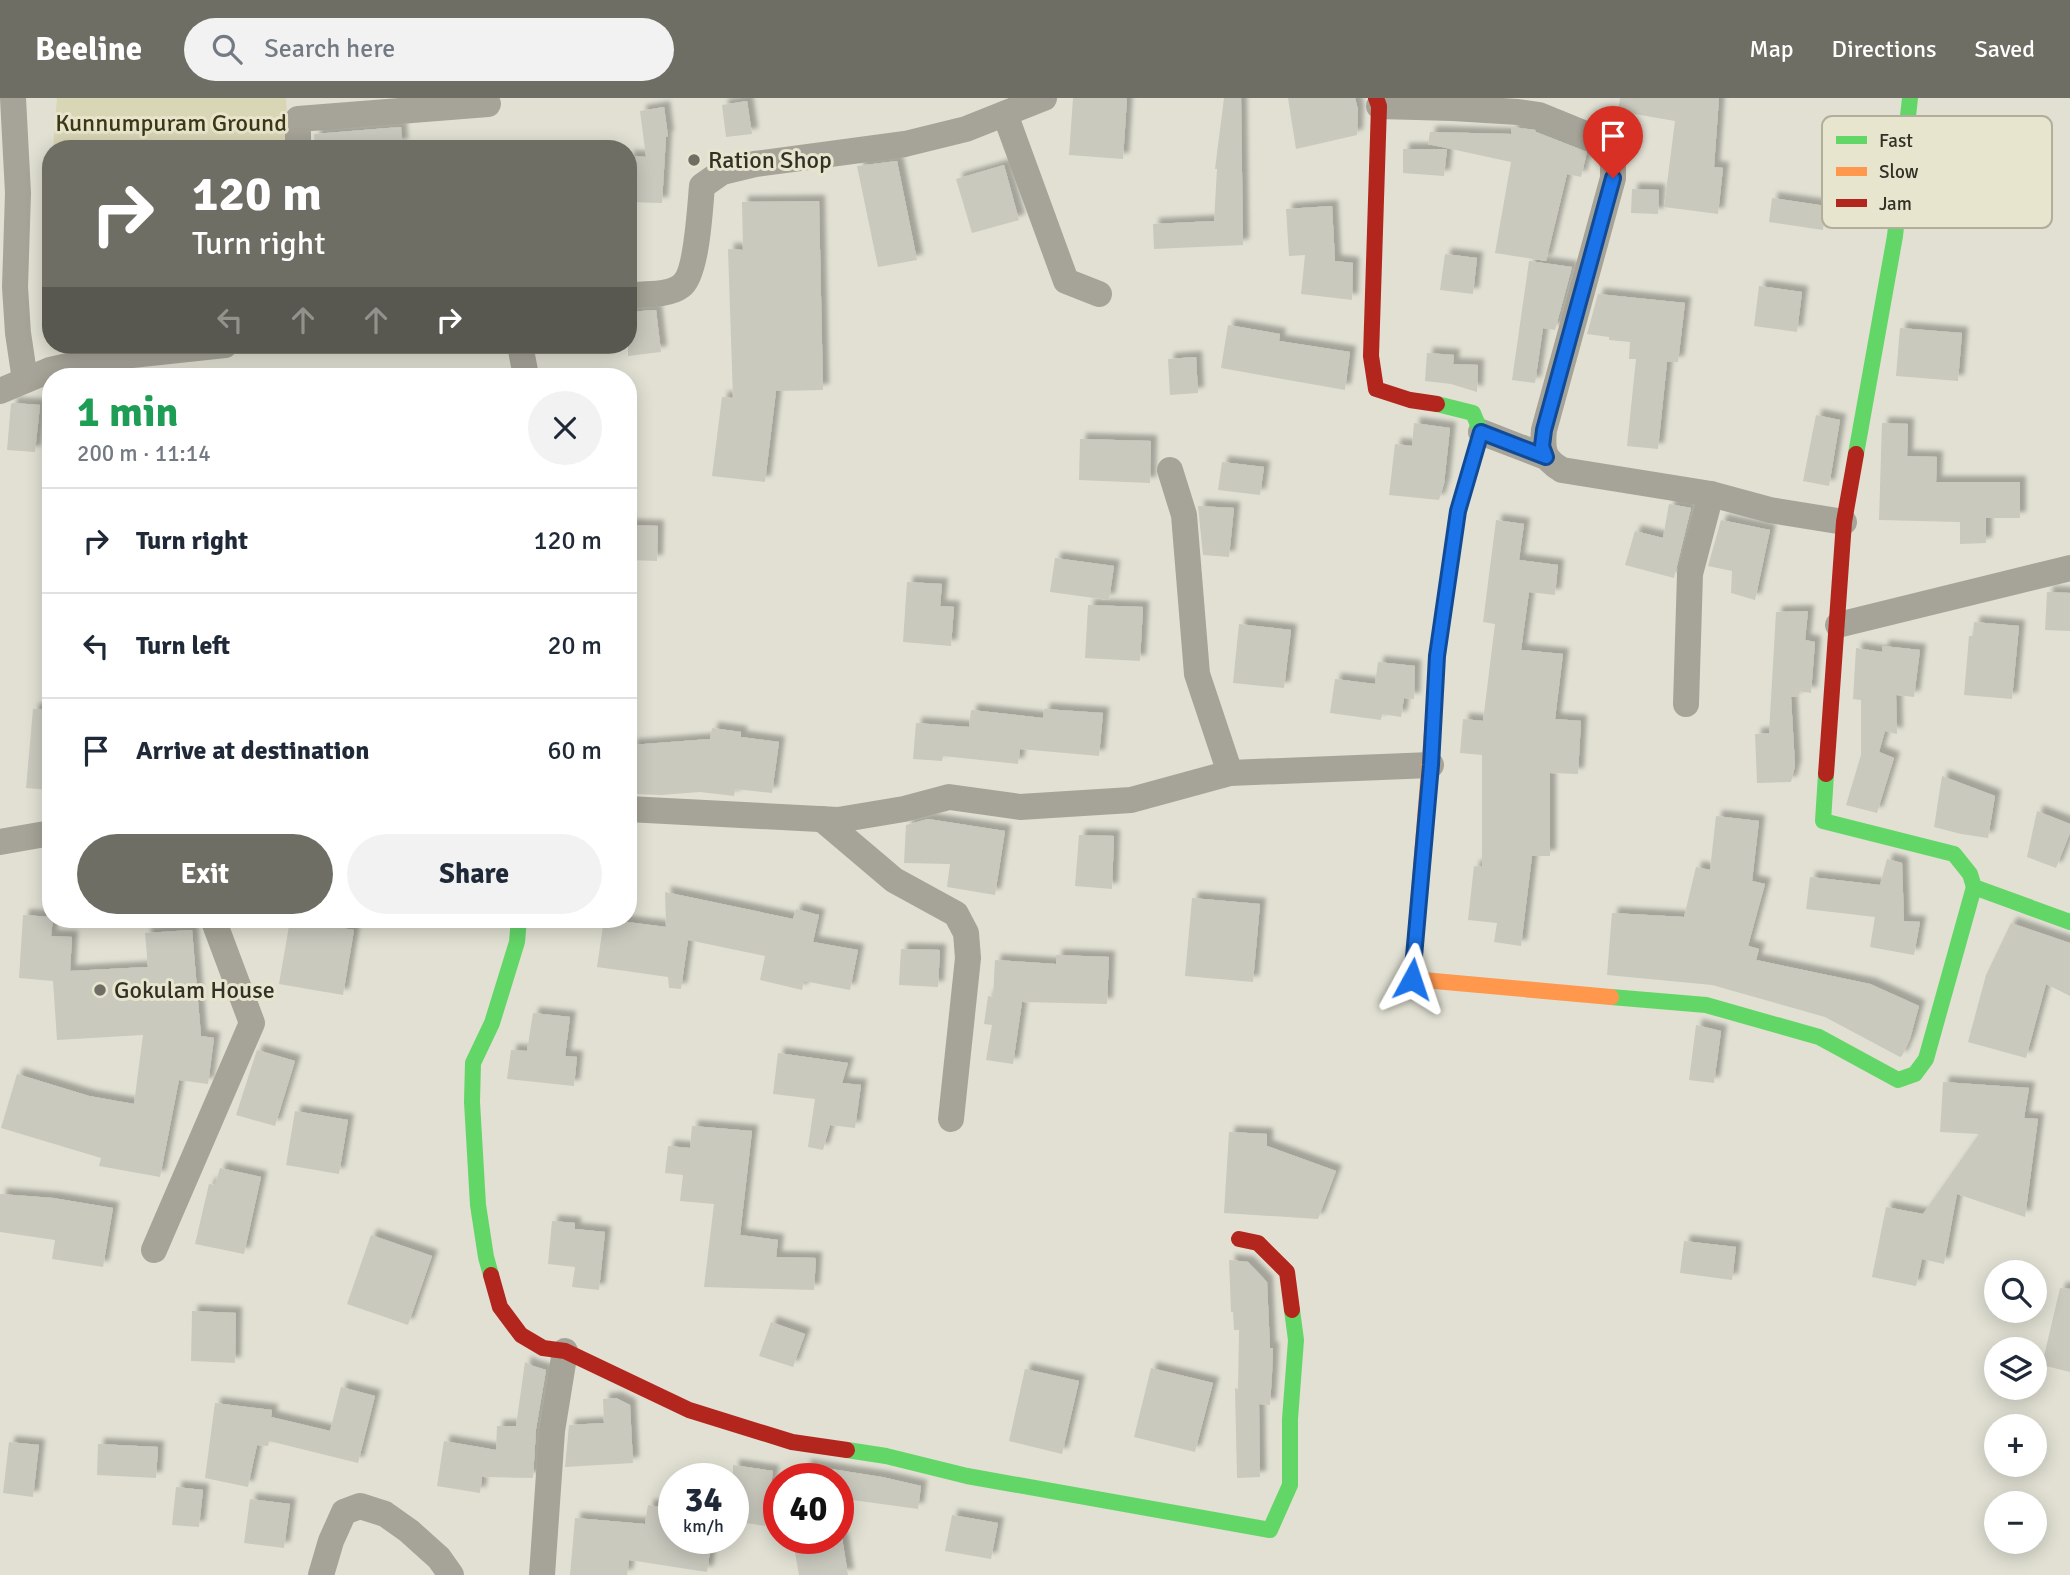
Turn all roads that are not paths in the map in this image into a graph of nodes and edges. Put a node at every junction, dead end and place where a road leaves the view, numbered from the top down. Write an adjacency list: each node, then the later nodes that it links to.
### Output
1 (13, 98): 9 (street)
2 (1044, 98): 7 (street)
3 (1910, 98): 8 (street)
4 (1377, 102): 19 (street); 20 (street)
5 (488, 104): 6 (street)
6 (297, 108): 10 (street)
7 (1005, 114): 12 (street); 13 (street)
8 (1908, 116)
9 (7, 129): 17 (street)
10 (298, 140)
11 (1896, 228): 23 (street)
12 (637, 294)
13 (1099, 294)
14 (141, 354): 15 (street)
15 (59, 368)
16 (42, 373): 17 (street)
17 (25, 380): 18 (street)
18 (0, 391)
19 (1481, 432): 20 (street); 27 (street)
20 (1546, 457): 22 (street)
21 (1170, 470): 28 (street)
22 (1711, 494): 23 (street); 26 (street)
23 (1844, 522): 25 (street)
24 (2070, 568): 25 (street)
25 (1838, 625): 33 (street)
26 (1686, 704)
27 (1431, 765): 28 (street); 33 (street)
28 (1230, 773): 30 (street)
29 (637, 809): 30 (street)
30 (822, 819): 37 (street)
31 (42, 835): 32 (street)
32 (0, 842)
33 (1974, 887): 34 (street)
34 (2070, 922)
35 (217, 928): 39 (street)
36 (518, 928): 40 (street)
37 (951, 1119)
38 (1239, 1239): 40 (street)
39 (154, 1250)
40 (565, 1351): 43 (street)
41 (321, 1575): 42 (street)
42 (452, 1575)
43 (542, 1575)

